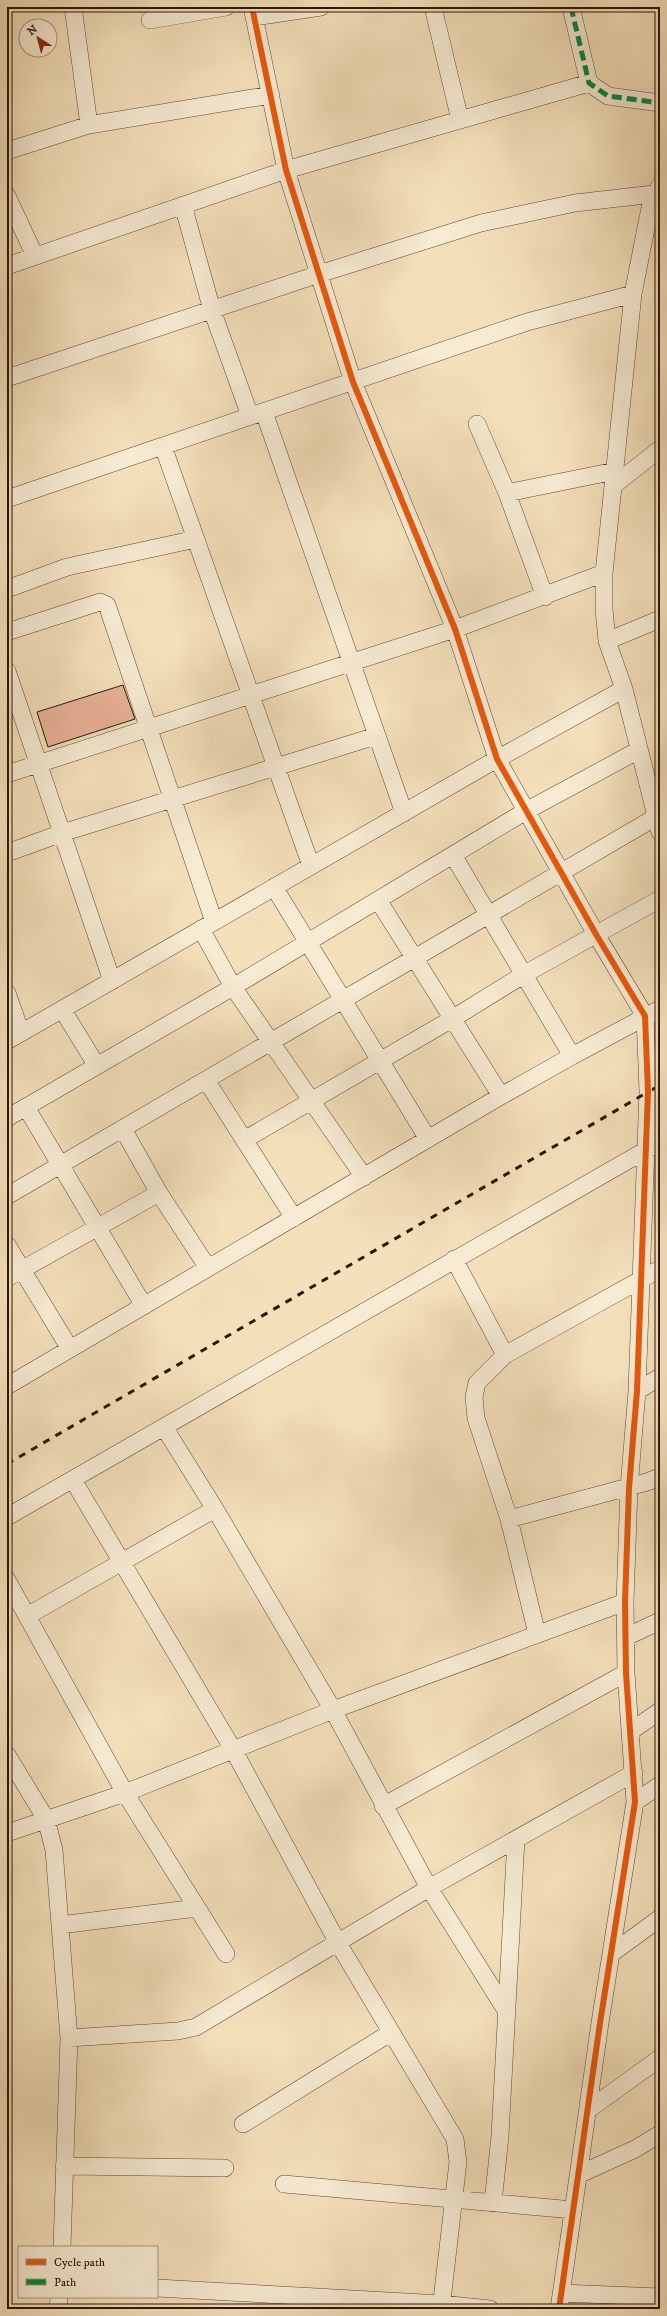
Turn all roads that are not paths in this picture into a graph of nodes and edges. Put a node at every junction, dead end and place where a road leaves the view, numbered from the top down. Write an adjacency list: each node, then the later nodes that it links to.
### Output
1 (73, 7): 12 (street)
2 (226, 7): 7 (street)
3 (321, 7): 6 (street)
4 (433, 7): 11 (street)
5 (571, 7): 8 (street)
6 (253, 12): 9 (street)
7 (150, 20)
8 (589, 83): 10 (street); 11 (street)
9 (270, 95): 12 (street); 14 (street)
10 (660, 103)
11 (460, 120): 14 (street)
12 (89, 125): 13 (street)
13 (7, 151)
14 (286, 170): 17 (street); 20 (street)
15 (657, 190): 20 (street); 21 (street)
16 (7, 196): 18 (street)
17 (183, 206): 18 (street); 22 (street)
18 (35, 256): 19 (street)
19 (7, 266)
20 (319, 274): 22 (street); 24 (street)
21 (633, 294): 24 (street); 29 (street)
22 (212, 310): 23 (street); 25 (street)
23 (7, 378)
24 (353, 382): 25 (street); 37 (street)
25 (257, 414): 27 (street); 40 (street)
26 (477, 424): 30 (street)
27 (163, 446): 31 (street); 32 (street)
28 (660, 450): 29 (street)
29 (614, 478): 30 (street); 33 (street)
30 (507, 493): 35 (street)
31 (7, 499)
32 (196, 539): 34 (street); 43 (street)
33 (604, 573): 35 (street); 39 (street)
34 (7, 589)
35 (545, 597): 37 (street)
36 (660, 619): 39 (street)
37 (455, 629): 40 (street); 47 (street)
38 (7, 632): 44 (street)
39 (608, 641): 42 (street)
40 (350, 663): 43 (street); 45 (street)
41 (7, 671): 48 (street)
42 (624, 689): 46 (street); 47 (street)
43 (250, 695): 44 (street); 49 (street)
44 (147, 728): 48 (street); 51 (street)
45 (376, 736): 49 (street); 53 (street)
46 (639, 750): 52 (street); 54 (street)
47 (497, 759): 52 (street); 53 (street)
48 (38, 763): 50 (street); 55 (street)
49 (276, 768): 51 (street); 58 (street)
50 (7, 774)
51 (172, 800): 55 (street); 64 (street)
52 (526, 811): 57 (street); 59 (street)
53 (404, 813): 58 (street)
54 (658, 824): 59 (street)
55 (62, 834): 56 (street); 69 (street)
56 (7, 853)
57 (453, 855): 62 (street); 63 (street)
58 (311, 866): 60 (street)
59 (561, 873): 63 (street); 65 (street)
60 (274, 887): 64 (street); 66 (street)
61 (660, 899): 65 (street)
62 (378, 900): 66 (street); 67 (street)
63 (489, 916): 67 (street); 68 (street)
64 (208, 926): 69 (street); 70 (street)
65 (597, 936): 68 (street); 75 (street)
66 (307, 942): 70 (street); 72 (street)
67 (414, 959): 72 (street); 76 (street)
68 (523, 976): 76 (street); 79 (street)
69 (112, 981): 73 (street)
70 (233, 987): 78 (street); 81 (street)
71 (7, 993): 77 (street)
72 (343, 1000): 78 (street); 80 (street)
73 (62, 1009): 77 (street); 81 (street)
74 (660, 1009): 75 (street)
75 (645, 1016): 79 (street); 90 (street)
76 (452, 1019): 80 (street); 83 (street)
77 (14, 1037)
78 (271, 1042): 82 (street); 84 (street)
79 (572, 1056): 83 (street)
80 (380, 1061): 84 (street); 88 (street)
81 (97, 1066): 85 (street)
82 (206, 1080): 87 (street); 89 (street)
83 (501, 1096): 88 (street)
84 (311, 1101): 89 (street); 92 (street)
85 (26, 1107): 86 (street); 91 (street)
86 (7, 1118)
87 (122, 1129): 91 (street); 93 (street)
88 (428, 1139): 92 (street)
89 (244, 1140): 95 (street)
90 (653, 1146): 98 (street); 103 (street)
91 (60, 1165): 94 (street); 96 (street)
92 (364, 1177): 95 (street)
93 (159, 1192): 96 (street); 99 (street)
94 (7, 1196)
95 (294, 1218): 99 (street)
96 (97, 1227): 101 (street); 104 (street)
97 (7, 1245): 101 (street)
98 (454, 1259): 106 (street); 110 (street)
99 (208, 1268): 104 (street)
100 (660, 1269): 103 (street)
101 (22, 1270): 102 (street); 105 (street)
102 (7, 1278)
103 (641, 1281): 106 (street); 109 (street)
104 (144, 1306): 105 (street)
105 (70, 1349): 108 (street)
106 (505, 1355): 116 (street)
107 (660, 1377): 109 (street)
108 (7, 1386)
109 (637, 1391): 113 (street)
110 (164, 1427): 112 (street); 114 (street)
111 (660, 1477): 113 (street)
112 (73, 1480): 115 (street); 117 (street)
113 (629, 1488): 116 (street); 119 (street)
114 (214, 1509): 117 (street); 125 (street)
115 (7, 1517)
116 (509, 1519): 122 (street)
117 (122, 1563): 120 (street); 128 (street)
118 (7, 1580): 120 (street)
119 (625, 1602): 122 (street); 123 (street)
120 (27, 1616): 132 (street)
121 (660, 1621): 123 (street)
122 (537, 1634): 125 (street)
123 (626, 1637): 124 (street)
124 (626, 1673): 127 (street); 134 (street)
125 (334, 1710): 128 (street); 134 (street)
126 (660, 1711): 127 (street)
127 (631, 1731): 130 (street)
128 (234, 1751): 132 (street); 142 (street)
129 (7, 1756): 135 (street)
130 (634, 1773): 133 (street); 137 (street)
131 (660, 1785): 133 (street)
132 (125, 1793): 135 (street); 139 (street)
133 (635, 1802): 144 (street)
134 (384, 1806): 138 (street)
135 (46, 1819): 136 (street); 141 (street)
136 (7, 1832)
137 (516, 1839): 138 (street); 145 (street)
138 (429, 1888): 142 (street); 145 (street)
139 (197, 1908): 141 (street); 143 (street)
140 (660, 1918): 144 (street)
141 (60, 1925): 147 (street)
142 (338, 1943): 146 (street); 147 (street)
143 (226, 1954)
144 (611, 1954): 149 (street)
145 (507, 2012): 157 (street)
146 (390, 2033): 150 (street); 156 (street)
147 (69, 2038): 152 (street)
148 (660, 2058): 149 (street)
149 (588, 2110): 154 (street)
150 (243, 2124)
151 (660, 2134): 154 (street)
152 (64, 2166): 153 (street); 159 (street)
153 (225, 2168)
154 (578, 2175): 158 (street)
155 (284, 2184): 156 (street)
156 (454, 2200): 157 (street); 164 (street)
157 (493, 2203): 158 (street)
158 (573, 2210): 163 (street)
159 (62, 2246)
160 (158, 2288): 164 (street)
161 (660, 2297): 163 (street)
162 (59, 2298): 165 (street)
163 (560, 2301)
164 (441, 2306): 166 (street)
165 (58, 2309)
166 (490, 2309)

